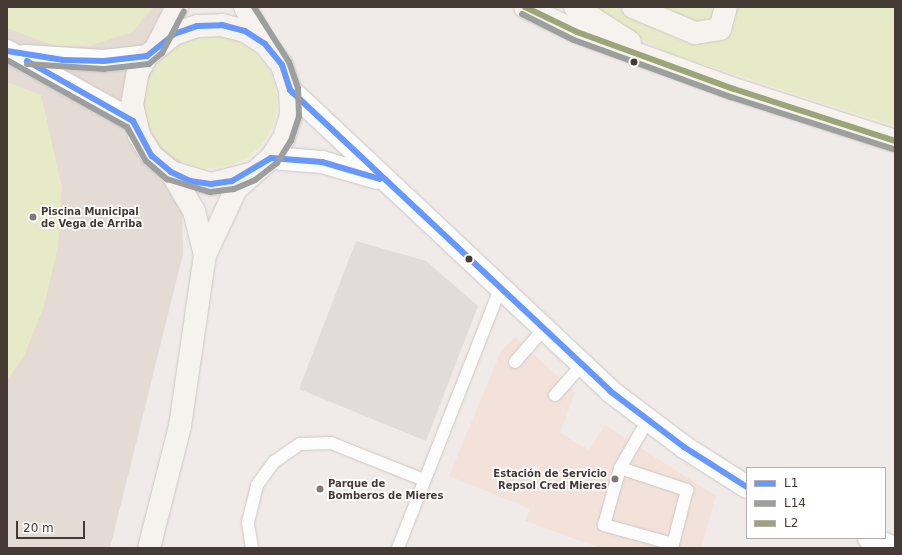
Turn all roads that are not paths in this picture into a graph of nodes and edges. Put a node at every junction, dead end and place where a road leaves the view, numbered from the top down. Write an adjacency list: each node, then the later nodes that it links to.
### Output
1 (177, 7): 8 (street)
2 (245, 7): 7 (street)
3 (525, 7): 10 (street)
4 (575, 7): 10 (street)
5 (633, 7): 6 (street)
6 (726, 7)
7 (265, 44): 8 (street); 11 (street)
8 (151, 52): 9 (street); 12 (street)
9 (12, 53): 12 (street)
10 (658, 60): 13 (street)
11 (290, 90): 14 (street); 17 (street)
12 (133, 121): 15 (street)
13 (895, 141)
14 (271, 158): 16 (street); 17 (street)
15 (171, 172): 16 (street); 18 (street)
16 (252, 173): 18 (street)
17 (381, 179): 19 (street)
18 (205, 255): 29 (street)
19 (500, 289): 20 (street); 26 (lane)
20 (543, 330): 21 (lane); 22 (street)
21 (515, 362)
22 (582, 364): 23 (lane); 24 (street)
23 (555, 395)
24 (648, 420): 25 (lane); 27 (street)
25 (620, 468): 25 (lane)
26 (424, 480): 30 (lane); 31 (lane)
27 (746, 486)
28 (872, 539): 32 (street)
29 (149, 548)
30 (252, 548)
31 (398, 548)
32 (895, 548)

